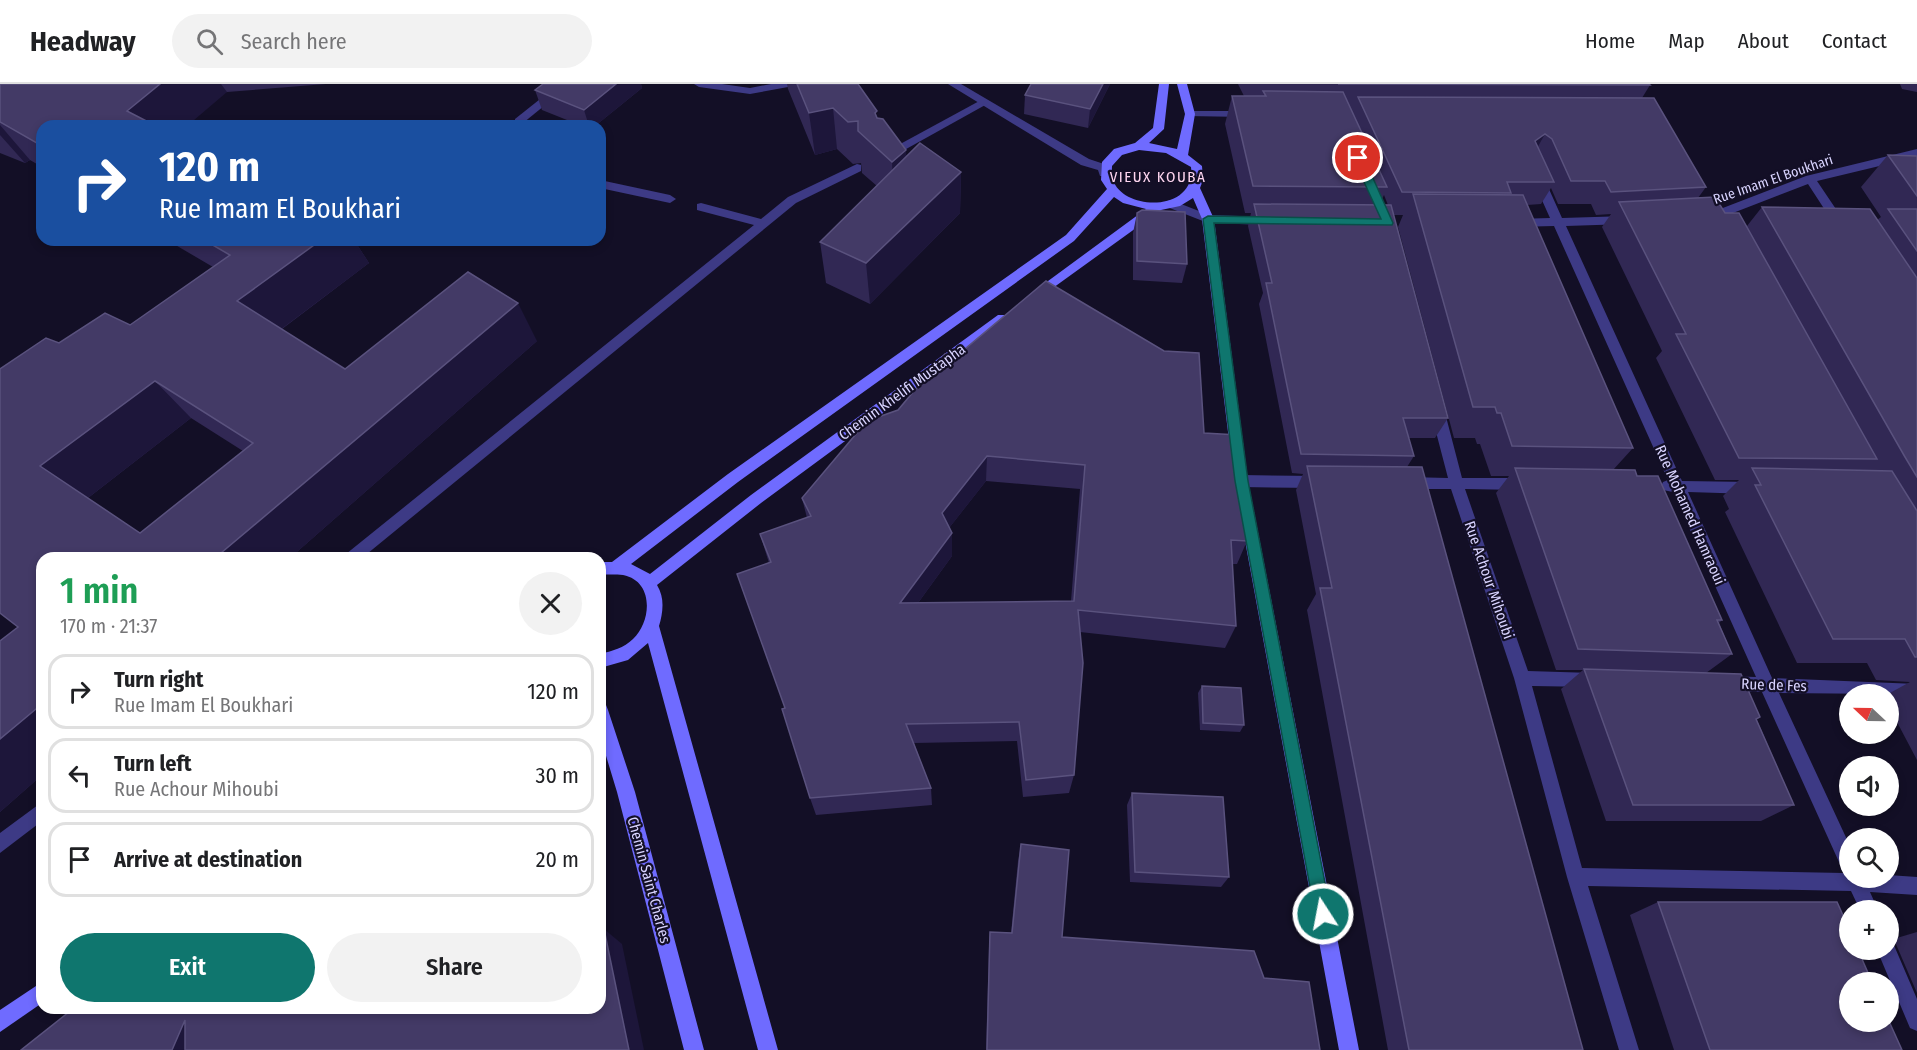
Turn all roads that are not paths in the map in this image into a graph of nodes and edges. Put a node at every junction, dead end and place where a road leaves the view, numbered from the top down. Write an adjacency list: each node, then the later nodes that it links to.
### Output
1 (566, 84): 10 (street)
2 (699, 84): 3 (street)
3 (788, 84)
4 (953, 84): 7 (street)
5 (1164, 84): 11 (main road)
6 (1182, 84): 8 (main road)
7 (983, 102): 13 (street); 17 (street)
8 (1190, 114): 9 (street); 14 (main road)
9 (1258, 114)
10 (520, 120)
11 (1139, 146): 14 (main road); 17 (main road)
12 (1917, 153): 18 (street, Rue Imam El Boukhari)
13 (886, 155)
14 (1182, 155): 20 (main road)
15 (1531, 163): 31 (street, Rue Mohamed Hamraoui)
16 (857, 168): 29 (street)
17 (1104, 173): 21 (main road)
18 (1810, 179): 25 (street, Rue Imam El Boukhari); 32 (street)
19 (606, 185): 22 (street)
20 (1195, 189): 23 (main road); 26 (main road)
21 (1112, 191): 23 (main road); 43 (main road, Chemin Khelifi Mustapha)
22 (670, 199)
23 (1165, 205): 26 (street); 45 (main road, Chemin Khelifi Mustapha)
24 (701, 207): 29 (street)
25 (1693, 216)
26 (1208, 219): 28 (street); 34 (main road)
27 (1637, 219): 31 (street)
28 (1280, 221)
29 (762, 223): 42 (street)
30 (1502, 223): 31 (street)
31 (1558, 223): 40 (street, Rue Mohamed Hamraoui)
32 (1848, 236)
33 (1432, 393): 37 (street, Rue Achour Mihoubi)
34 (1241, 481): 35 (street); 67 (main road)
35 (1337, 482)
36 (1396, 483): 37 (street)
37 (1456, 483): 38 (street); 48 (street, Rue Achour Mihoubi)
38 (1538, 484)
39 (1654, 486): 40 (street)
40 (1677, 486): 41 (street); 51 (street, Rue Mohamed Hamraoui)
41 (1770, 488)
42 (358, 552)
43 (618, 566): 44 (main road); 45 (main road)
44 (606, 567)
45 (650, 582): 46 (main road)
46 (652, 628): 47 (main road); 66 (main road)
47 (606, 659)
48 (1522, 678): 49 (street); 58 (street, Rue Achour Mihoubi)
49 (1604, 680)
50 (1709, 683): 51 (street, Rue de Fes)
51 (1767, 685): 52 (street, Rue de Fes); 56 (street, Rue Mohamed Hamraoui)
52 (1917, 691)
53 (606, 729): 65 (main road, Chemin Saint Charles)
54 (36, 815): 55 (street)
55 (0, 844)
56 (1839, 845)
57 (1839, 876): 58 (street)
58 (1576, 877): 68 (street, Rue Achour Mihoubi)
59 (1899, 883): 60 (street)
60 (1917, 886)
61 (1890, 960): 63 (street)
62 (36, 995): 64 (main road)
63 (1917, 1021)
64 (0, 1022)
65 (694, 1050)
66 (768, 1050)
67 (1349, 1050)
68 (1629, 1050)

